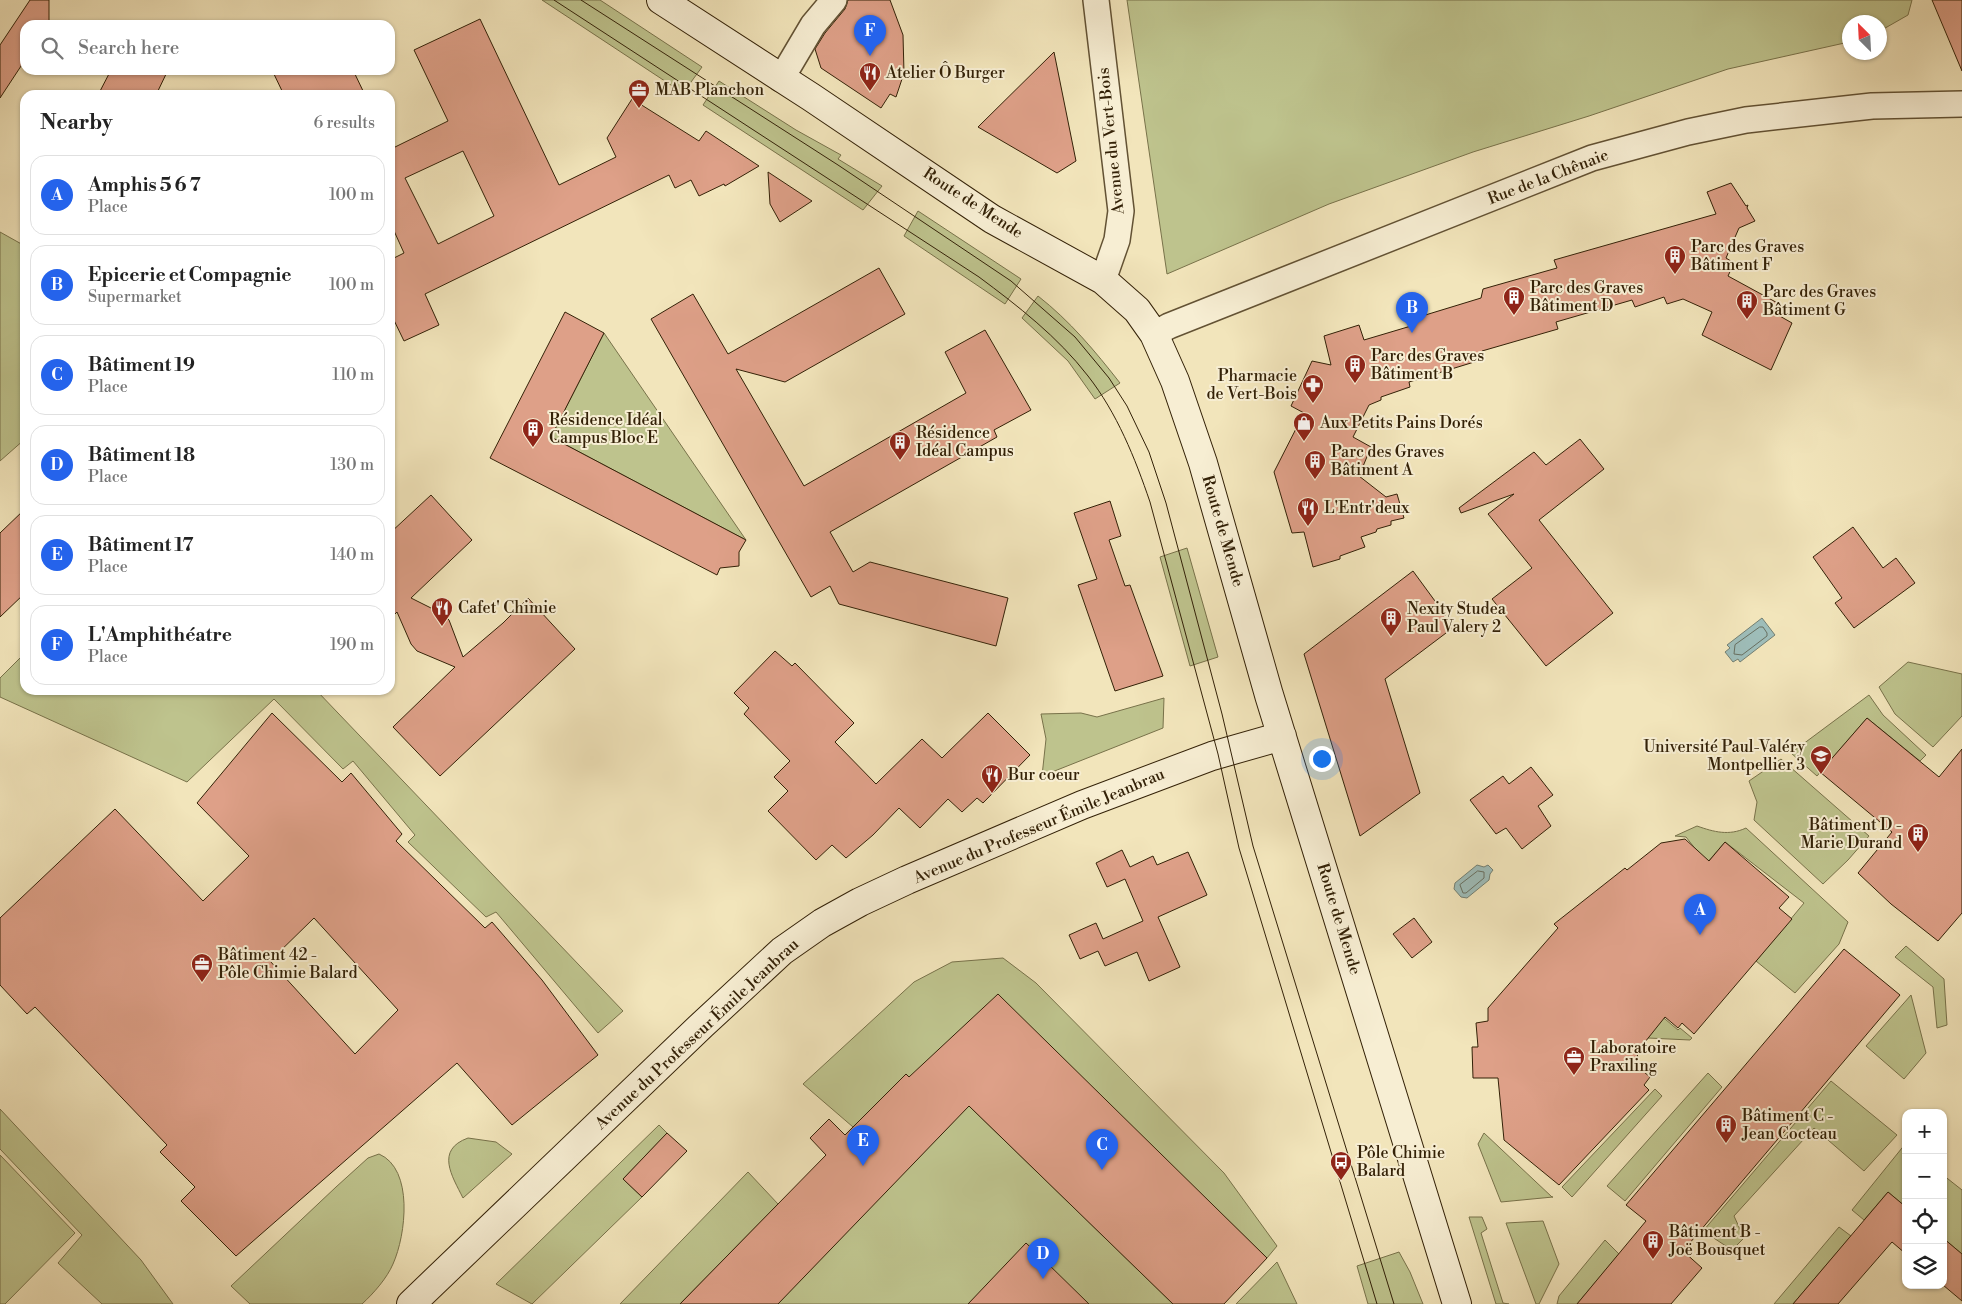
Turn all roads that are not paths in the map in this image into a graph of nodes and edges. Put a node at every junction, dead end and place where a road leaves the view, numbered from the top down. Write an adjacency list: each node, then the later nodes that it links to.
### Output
1 (660, 0): 4 (main road, Route de Mende)
2 (834, 0): 4 (street)
3 (1096, 0): 6 (street, Avenue du Vert-Bois)
4 (781, 78): 6 (main road, Route de Mende)
5 (1962, 104): 7 (street, Rue de la Chênaie)
6 (1103, 280): 7 (main road, Route de Mende)
7 (1154, 334): 8 (main road, Route de Mende)
8 (1282, 736): 9 (main road, Avenue du Professeur Émile Jeanbrau); 10 (main road, Route de Mende)
9 (411, 1304)
10 (1456, 1304)

